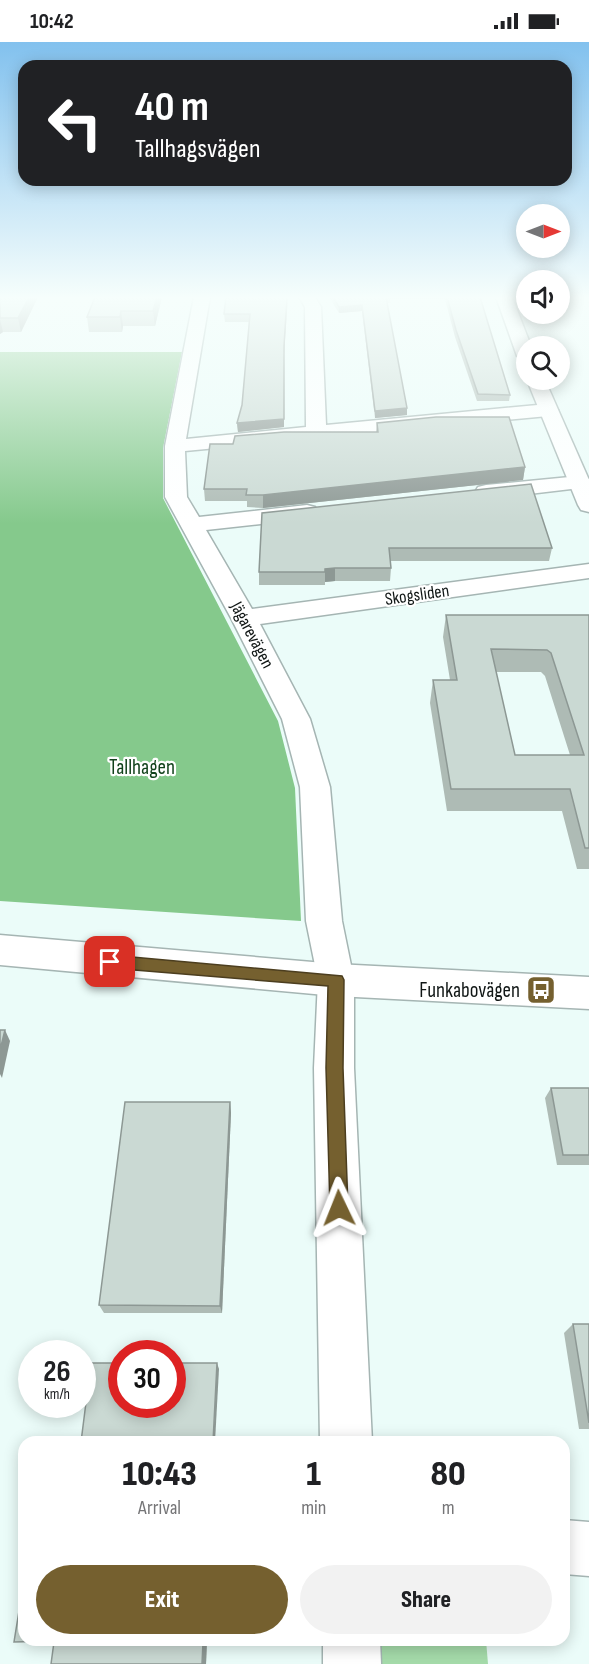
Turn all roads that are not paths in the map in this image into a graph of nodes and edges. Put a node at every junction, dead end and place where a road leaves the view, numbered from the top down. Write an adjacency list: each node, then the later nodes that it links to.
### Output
1 (188, 373): 6 (street, Jägarevägen)
2 (315, 373): 5 (street)
3 (540, 390): 4 (street)
4 (548, 410): 5 (street); 7 (street)
5 (316, 432): 6 (street)
6 (175, 446): 11 (street, Jägarevägen)
7 (580, 482): 8 (street); 9 (street)
8 (462, 495)
9 (589, 505)
10 (332, 509): 11 (street)
11 (192, 525): 13 (street, Jägarevägen)
12 (589, 570): 13 (street, Skogsliden)
13 (244, 618): 17 (street, Jägarevägen)
14 (0, 950): 16 (street)
15 (0, 959): 16 (street)
16 (87, 960): 17 (street)
17 (336, 980): 18 (street); 19 (street, Jägarevägen)
18 (589, 993)
19 (346, 1436)
20 (570, 1547): 21 (street)
21 (589, 1549)
22 (352, 1646): 23 (street)
23 (352, 1664)

